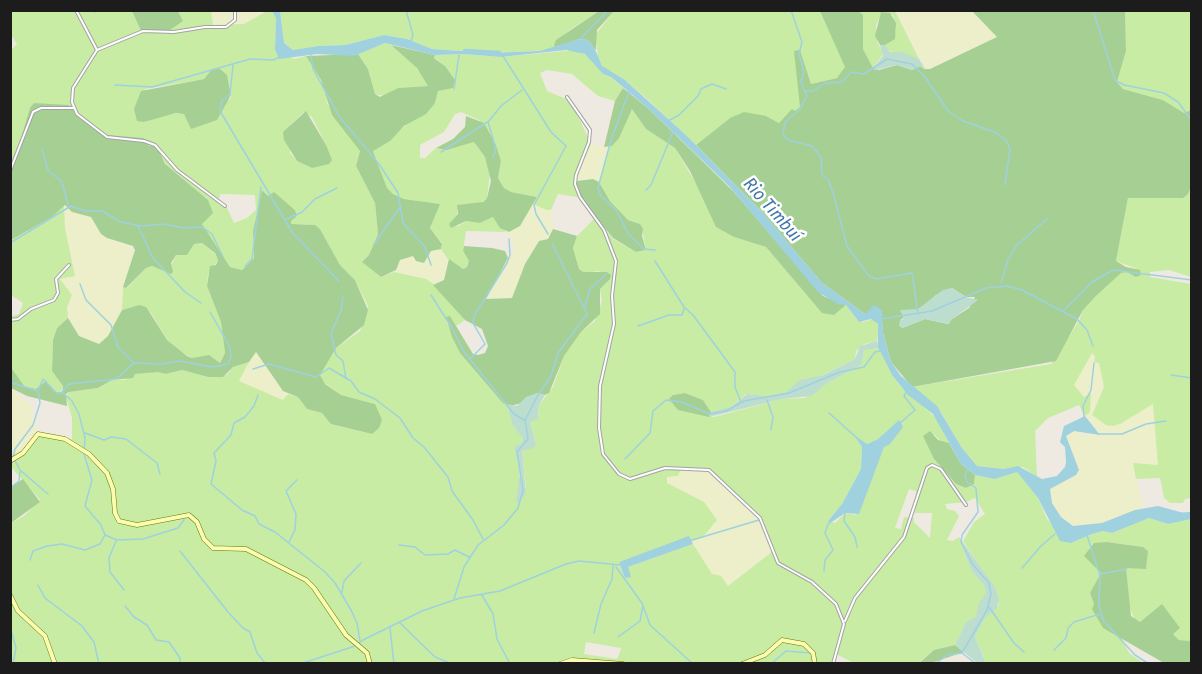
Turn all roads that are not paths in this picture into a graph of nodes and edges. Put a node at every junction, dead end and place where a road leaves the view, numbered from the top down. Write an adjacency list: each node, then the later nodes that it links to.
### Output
1 (76, 10): 3 (street)
2 (235, 10): 3 (street)
3 (97, 50): 5 (street)
4 (567, 97): 13 (street)
5 (73, 108): 6 (street); 7 (street)
6 (10, 171)
7 (225, 206)
8 (69, 265): 9 (street)
9 (10, 320)
10 (10, 461): 15 (street)
11 (966, 505): 13 (street)
12 (11, 598): 14 (street)
13 (844, 624): 20 (street)
14 (55, 663)
15 (370, 663)
16 (560, 663): 17 (street)
17 (623, 663)
18 (742, 663): 19 (street)
19 (815, 663)
20 (833, 663)

